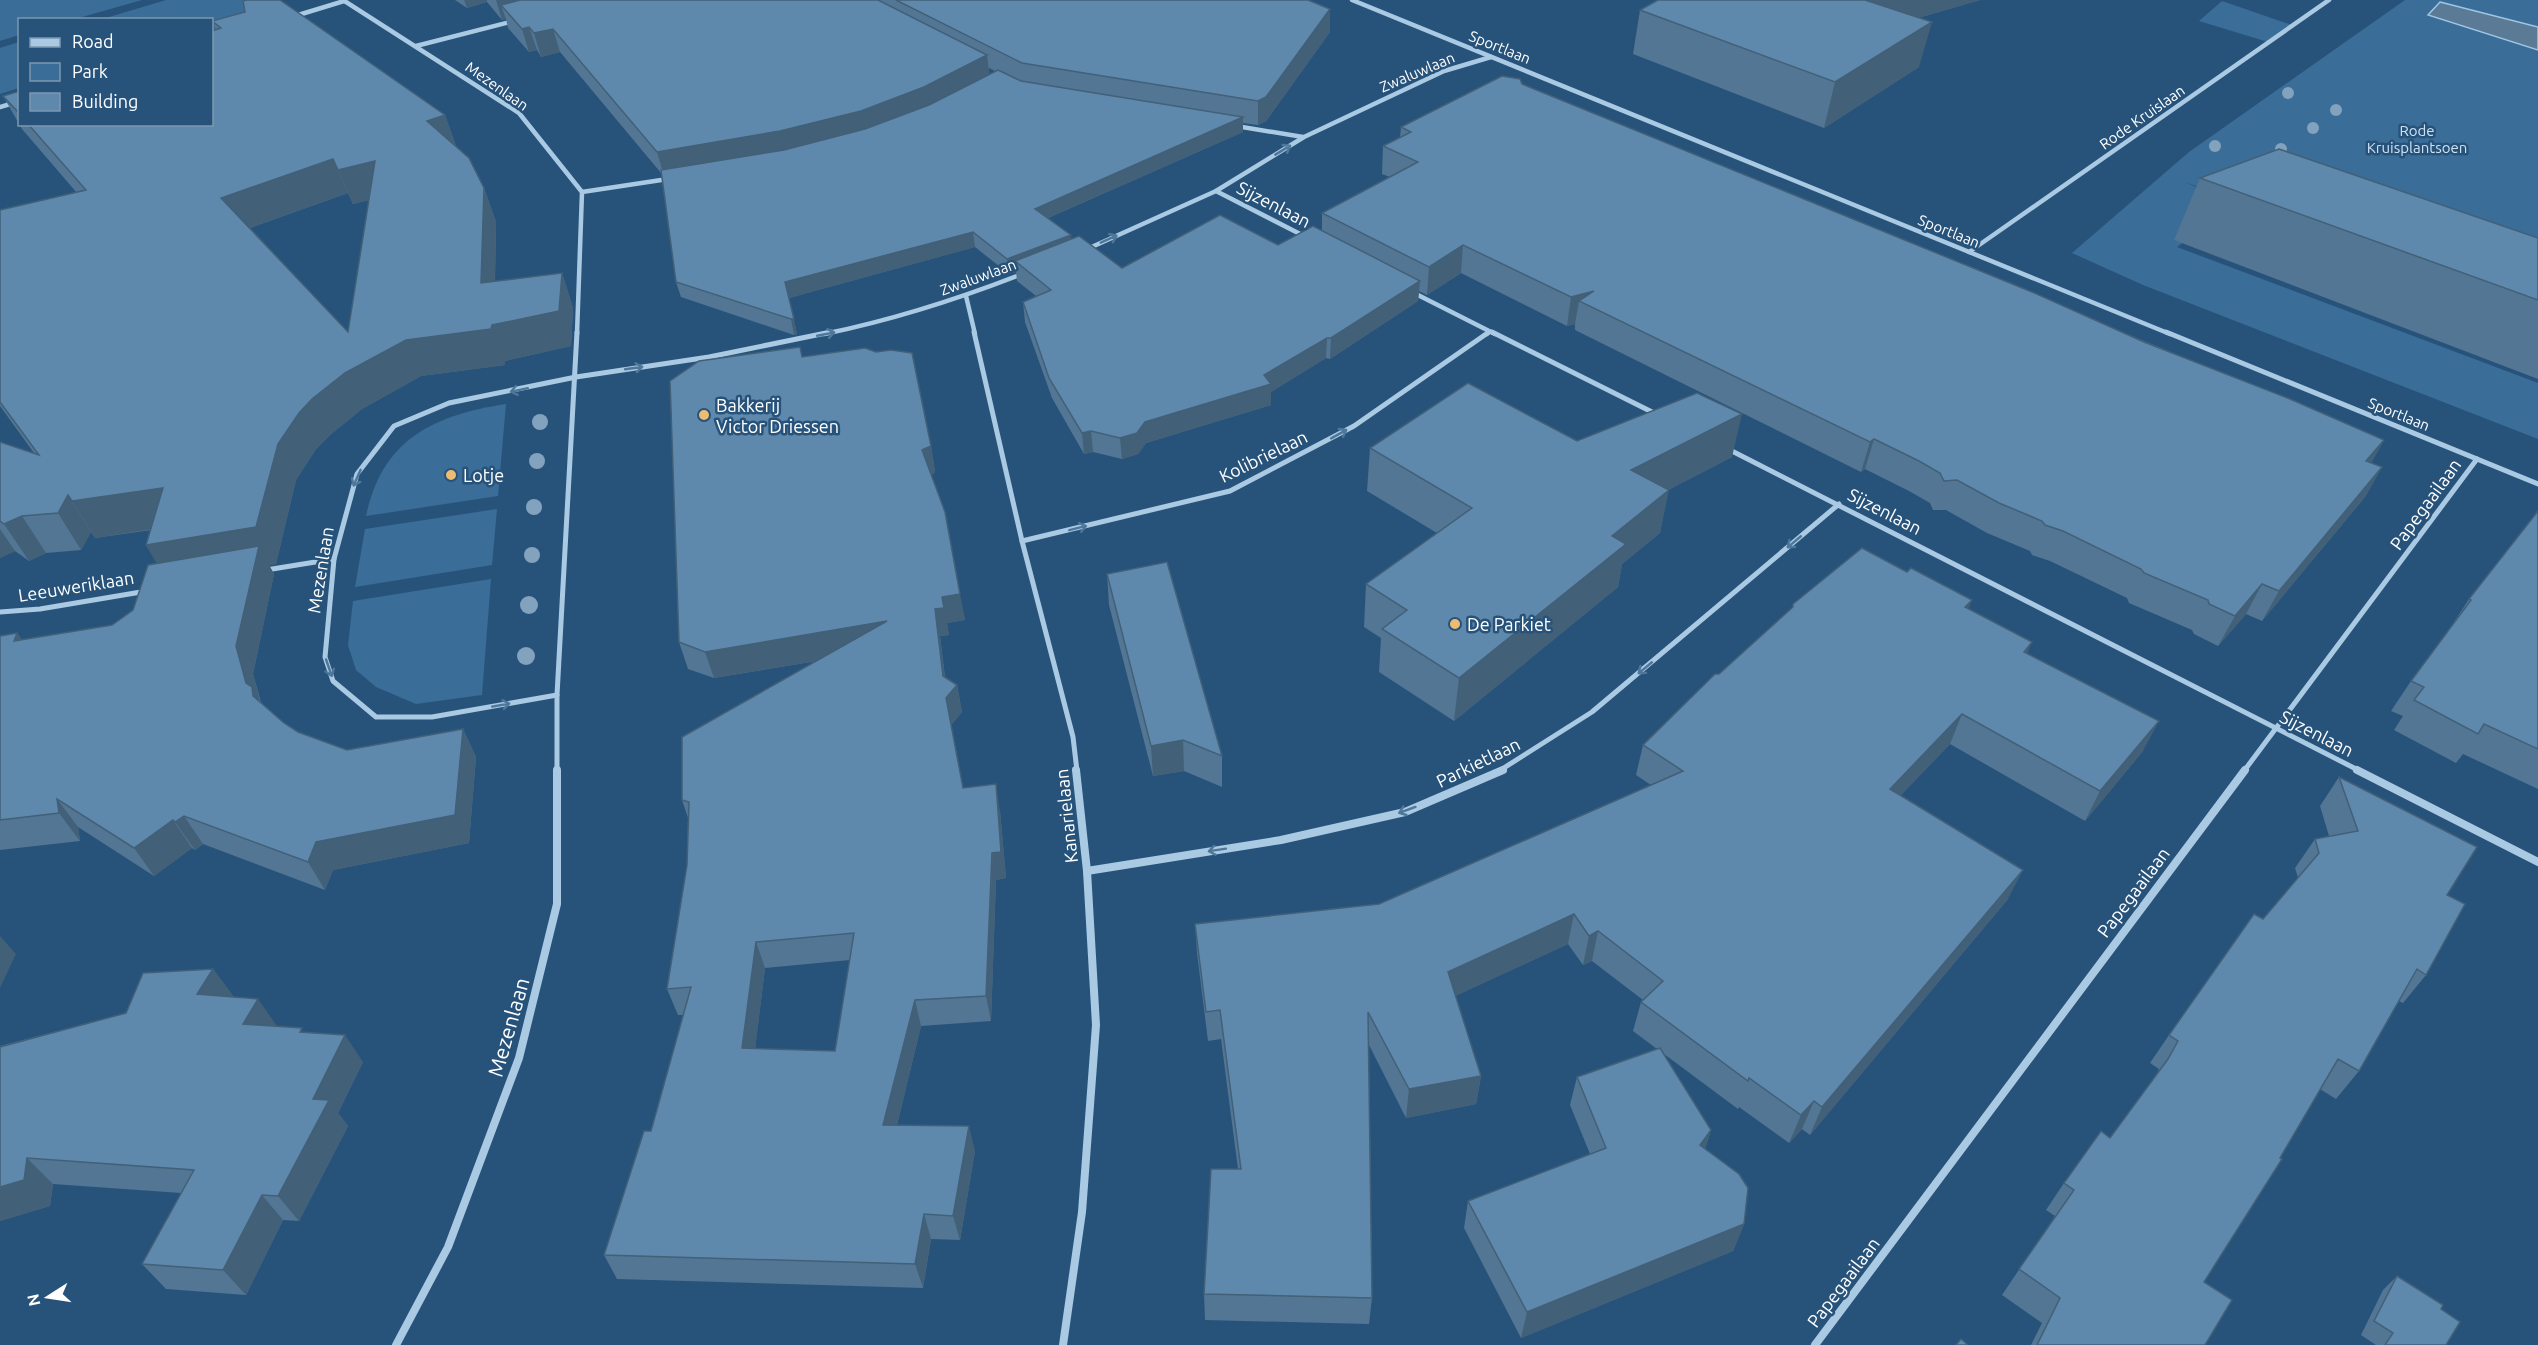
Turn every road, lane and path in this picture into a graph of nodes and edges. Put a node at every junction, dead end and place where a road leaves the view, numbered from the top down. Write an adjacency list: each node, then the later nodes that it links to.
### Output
1 (1352, 0): 7 (street, Sportlaan)
2 (2329, 0): 17 (street, Rode Kruislaan)
3 (343, 1): 4 (street); 6 (street, Mezenlaan)
4 (289, 18)
5 (519, 20): 6 (street)
6 (416, 46): 14 (street, Mezenlaan)
7 (1491, 57): 11 (street, Zwaluwlaan); 17 (street, Sportlaan)
8 (18, 102): 9 (street)
9 (0, 107)
10 (1234, 125): 11 (street)
11 (1304, 137): 13 (street, Zwaluwlaan, one-way to 11)
12 (680, 177): 14 (street)
13 (1216, 191): 15 (street, Sijzenlaan); 16 (street, Zwaluwlaan, one-way to 13)
14 (582, 192): 22 (street, Mezenlaan)
15 (1310, 239)
16 (1082, 251)
17 (1969, 252): 25 (street, Sportlaan)
18 (1029, 271): 20 (street, Zwaluwlaan)
19 (1405, 288): 21 (street)
20 (966, 296): 22 (street, Zwaluwlaan, one-way to 20); 28 (street, Kanarielaan)
21 (1489, 332): 23 (street); 28 (street, Kolibrielaan, one-way to 21)
22 (576, 377): 29 (street, Mezenlaan, one-way to 29); 33 (street, Mezenlaan)
23 (1666, 419)
24 (1719, 445): 27 (street, Sijzenlaan)
25 (2477, 459): 26 (street, Sportlaan); 34 (street, Papegaailaan)
26 (2538, 484)
27 (1839, 504): 34 (street, Sijzenlaan); 36 (street, Parkietlaan, one-way to 36)
28 (1022, 541): 36 (street, Kanarielaan)
29 (334, 559): 30 (street); 33 (street, Mezenlaan, one-way to 33)
30 (263, 571)
31 (158, 589): 32 (street, Leeuweriklaan)
32 (0, 612)
33 (557, 695): 37 (street, Mezenlaan)
34 (2277, 729): 35 (street, Sijzenlaan); 39 (street, Papegaailaan)
35 (2538, 862)
36 (1087, 871): 38 (street, Kanarielaan)
37 (396, 1345)
38 (1063, 1345)
39 (1815, 1345)

